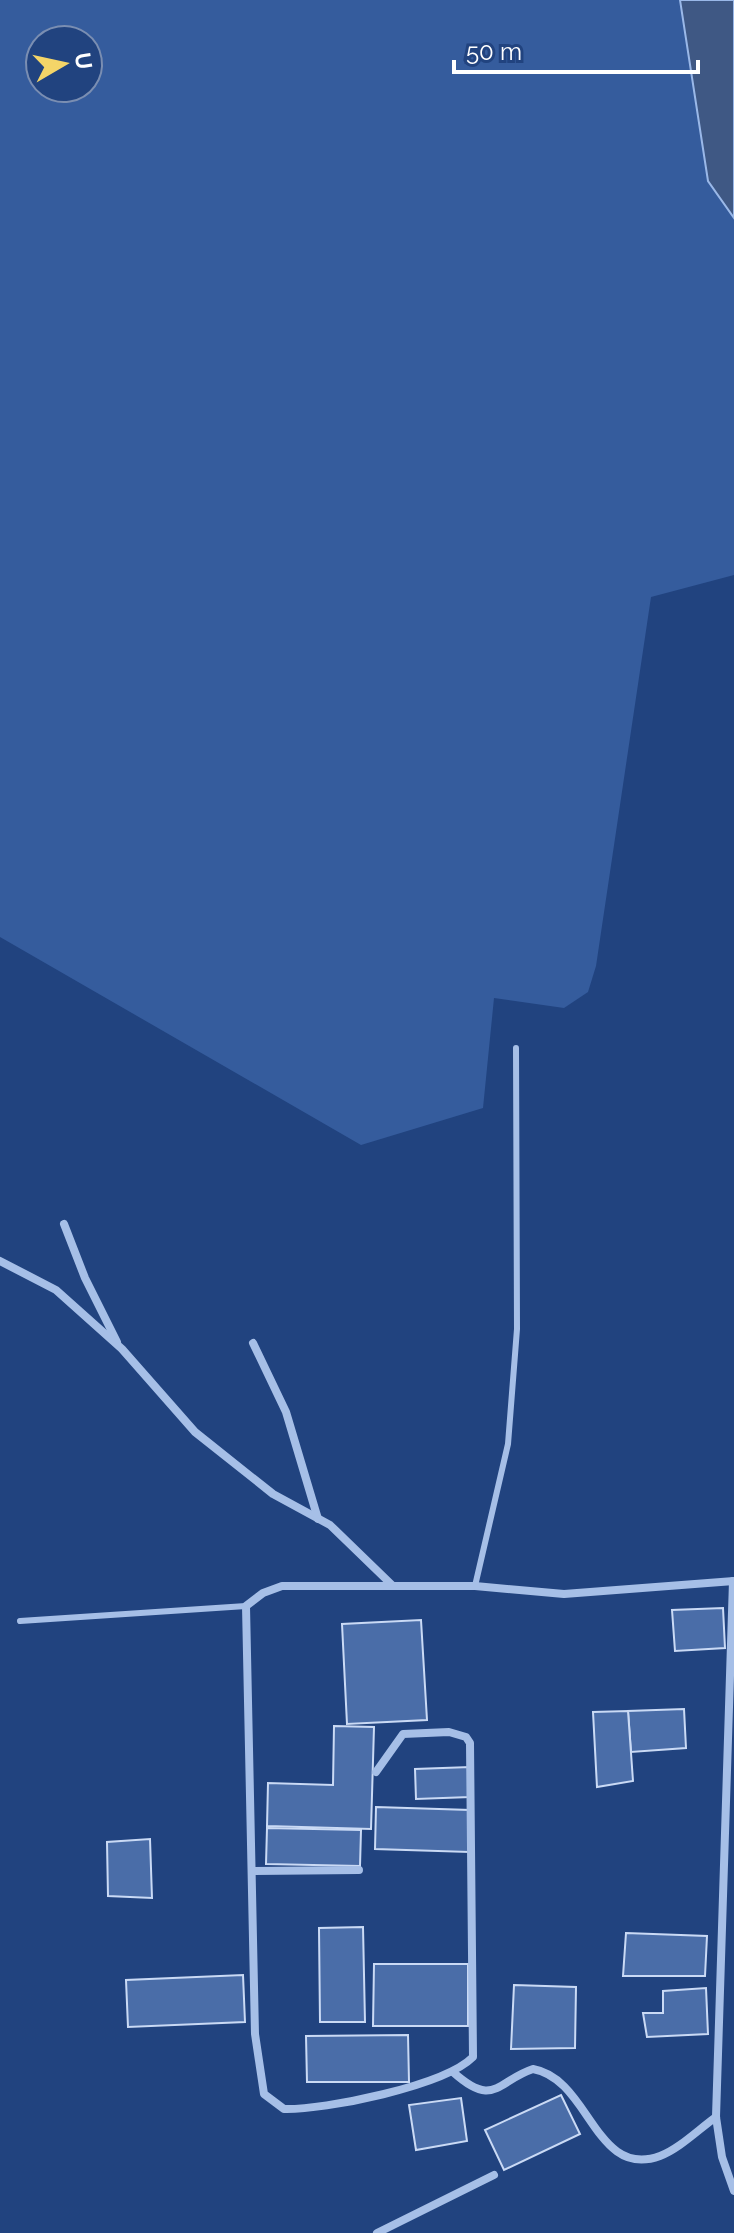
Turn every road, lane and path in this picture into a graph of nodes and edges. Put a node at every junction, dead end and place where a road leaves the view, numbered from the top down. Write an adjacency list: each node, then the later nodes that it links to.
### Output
1 (516, 1048): 9 (lane)
2 (64, 1224): 5 (street)
3 (0, 1261): 5 (street)
4 (253, 1343): 6 (street)
5 (122, 1349): 6 (street)
6 (318, 1519): 8 (street)
7 (734, 1581): 9 (street); 16 (street)
8 (393, 1586): 9 (street); 10 (street)
9 (475, 1586)
10 (246, 1606): 11 (lane); 14 (street)
11 (20, 1621)
12 (376, 1772): 15 (street)
13 (359, 1870): 14 (street)
14 (253, 1871): 15 (street)
15 (453, 2072): 16 (street)
16 (716, 2117): 18 (street)
17 (494, 2175): 19 (street)
18 (734, 2191)
19 (377, 2233)

